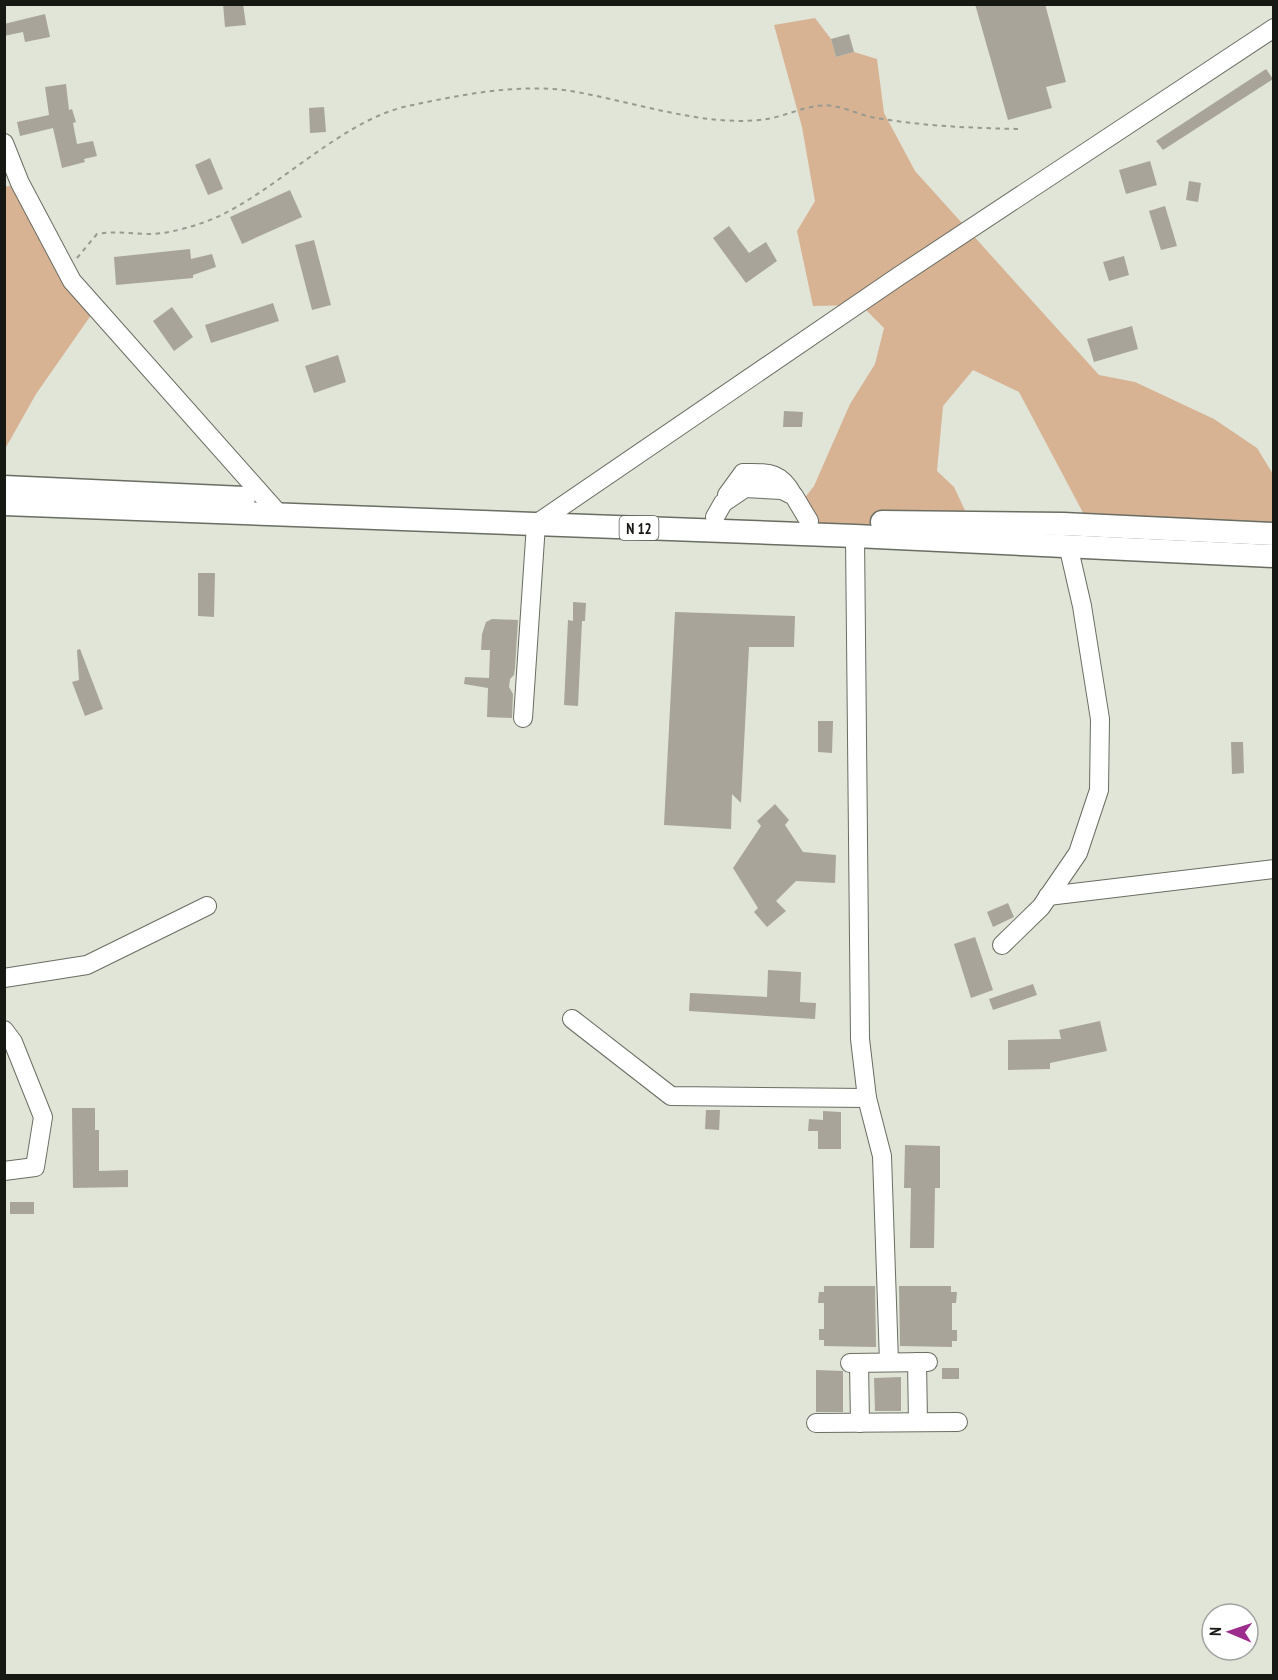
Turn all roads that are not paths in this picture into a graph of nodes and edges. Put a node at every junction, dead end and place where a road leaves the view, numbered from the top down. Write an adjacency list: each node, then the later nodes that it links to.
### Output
1 (1274, 28): 7 (street)
2 (4, 143): 5 (street)
3 (4, 488): 5 (main road, N 12)
4 (4, 504): 5 (main road, N 12)
5 (273, 506): 7 (main road, N 12)
6 (719, 510): 7 (main road, N 12); 8 (main road, N 12); 8 (street)
7 (544, 518): 10 (main road, N 12); 13 (street)
8 (809, 521): 9 (main road, N 12)
9 (1274, 534)
10 (855, 536): 11 (main road, N 12); 21 (street)
11 (1068, 545): 12 (main road, N 12); 15 (street)
12 (1274, 556)
13 (523, 718)
14 (1274, 869): 15 (street)
15 (1048, 896): 17 (street)
16 (207, 906): 18 (street)
17 (1002, 945)
18 (4, 978)
19 (572, 1019): 21 (street)
20 (4, 1030): 22 (street)
21 (867, 1098): 23 (street)
22 (4, 1171)
23 (889, 1362): 24 (street); 25 (street)
24 (860, 1422): 25 (street); 27 (street)
25 (918, 1422): 26 (street)
26 (958, 1422)
27 (816, 1423)

